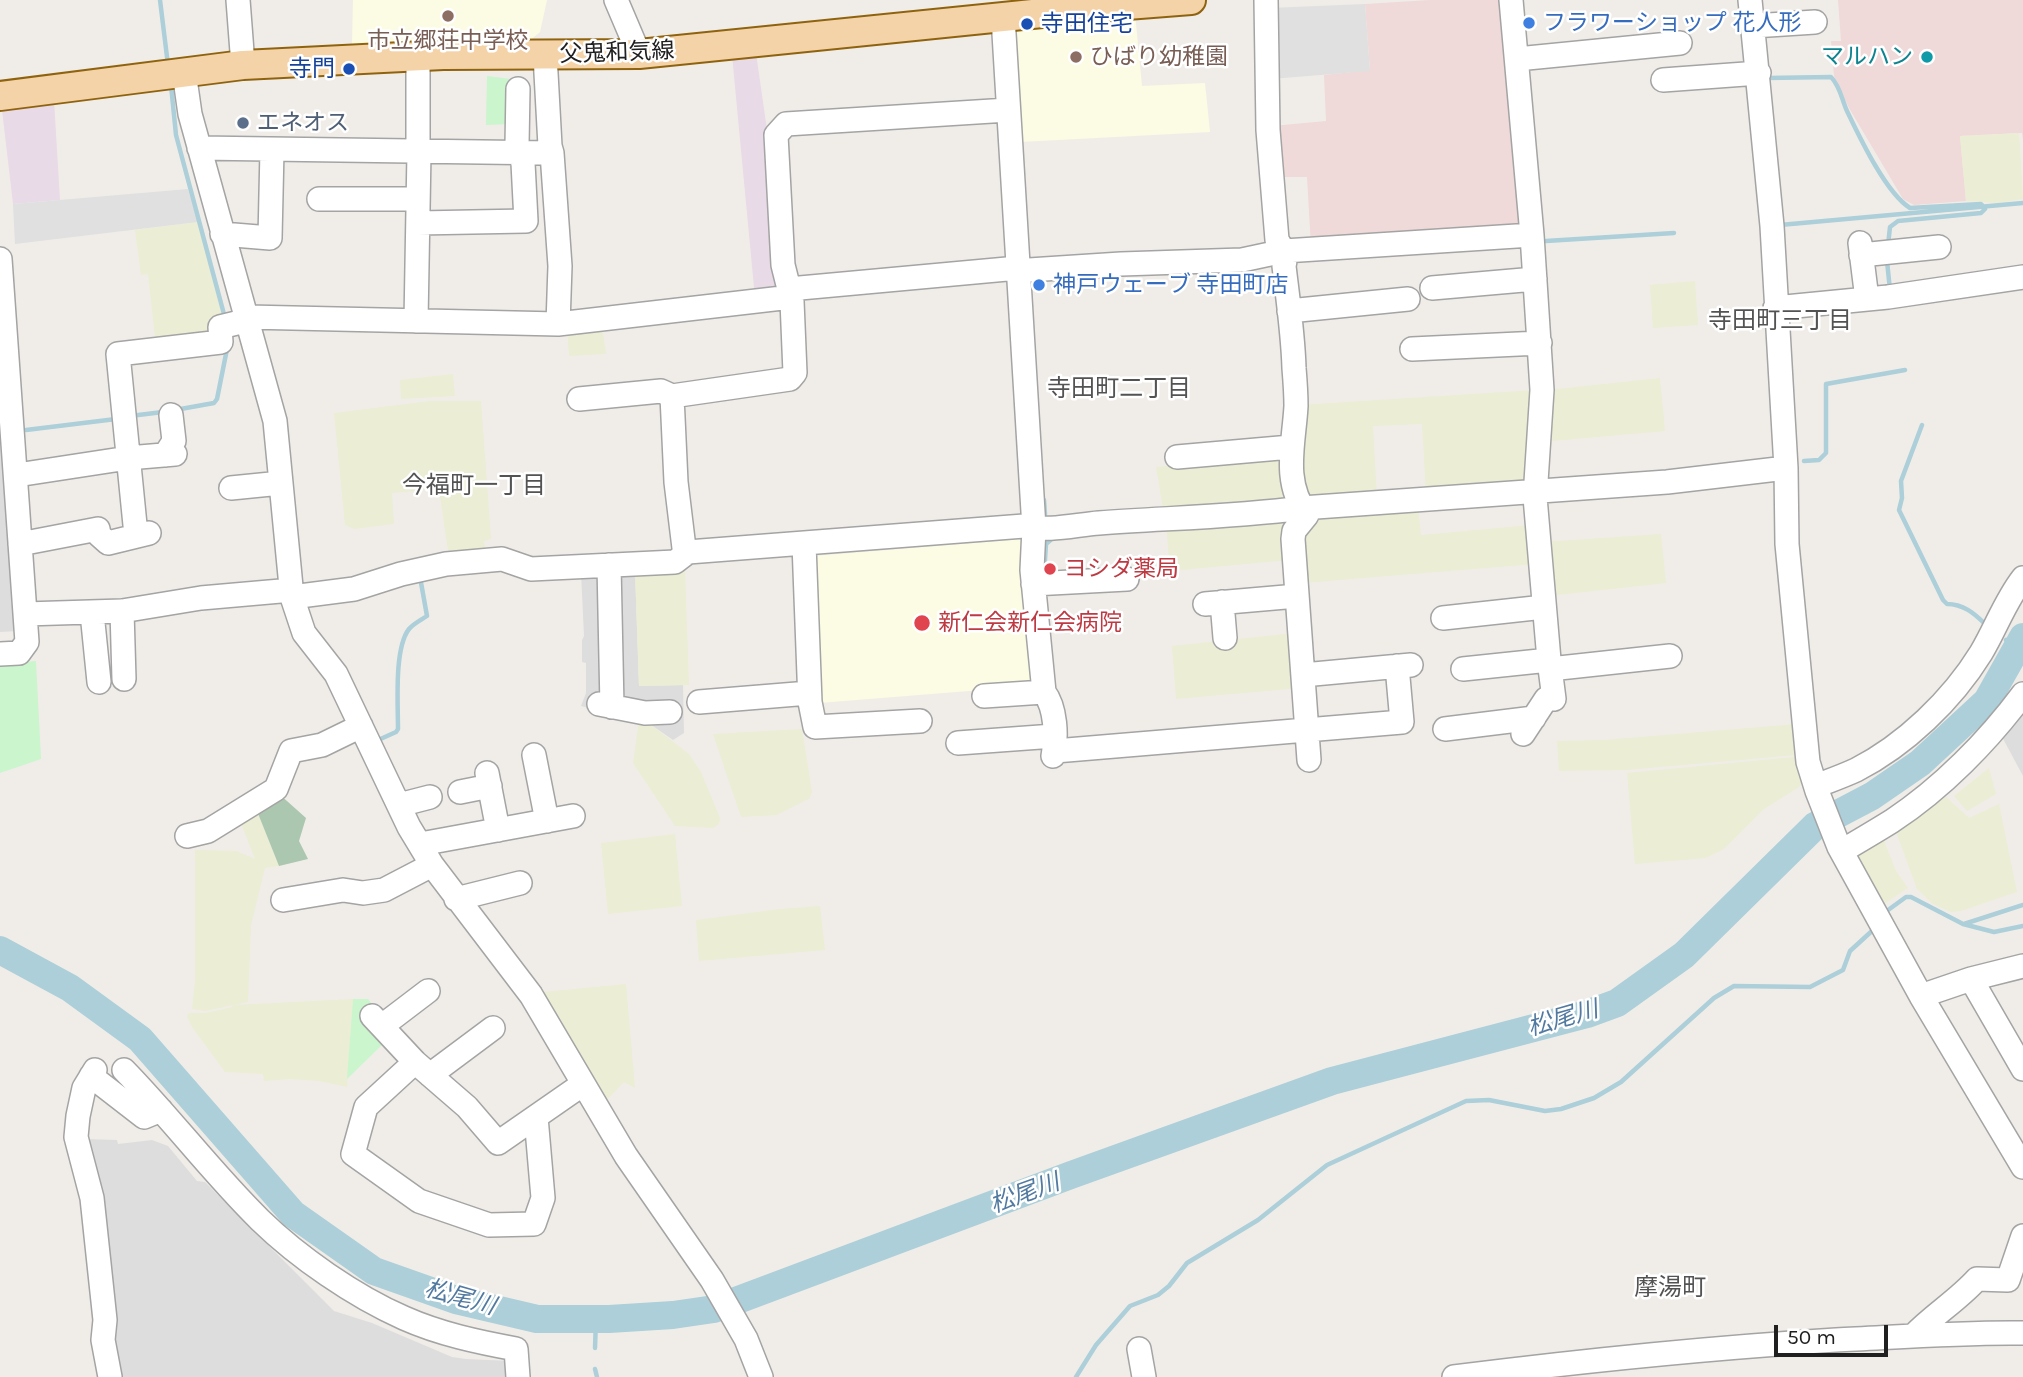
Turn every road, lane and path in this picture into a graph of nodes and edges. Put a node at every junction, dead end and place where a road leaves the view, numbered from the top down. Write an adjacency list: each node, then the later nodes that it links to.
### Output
1 (238, 0): 15 (street)
2 (616, 0): 11 (street)
3 (1191, 0): 7 (main road, 父鬼和気線)
4 (1266, 0): 33 (street)
5 (1511, 0): 14 (street)
6 (1750, 0): 9 (street)
7 (1003, 17): 11 (main road, 父鬼和気線); 21 (street)
8 (1815, 22): 9 (street)
9 (1753, 26): 17 (street)
10 (1680, 43): 14 (street)
11 (639, 54): 12 (main road, 父鬼和気線)
12 (545, 55): 13 (main road, 父鬼和気線); 26 (street)
13 (418, 57): 15 (main road, 父鬼和気線); 23 (street)
14 (1517, 59): 31 (street)
15 (243, 65): 16 (main road, 父鬼和気線)
16 (184, 72): 20 (main road, 父鬼和気線); 22 (street)
17 (1759, 73): 18 (street); 42 (street)
18 (1663, 80)
19 (517, 89): 25 (street)
20 (0, 96)
21 (1008, 110): 35 (street); 39 (street)
22 (199, 148): 24 (street); 30 (street)
23 (418, 148): 24 (street); 25 (street); 28 (street)
24 (272, 150): 30 (street)
25 (521, 153): 26 (street); 29 (street)
26 (552, 153): 46 (street)
27 (319, 199): 28 (street)
28 (418, 199): 29 (street)
29 (418, 223): 45 (street)
30 (222, 234): 44 (street)
31 (1532, 235): 33 (street); 37 (street)
32 (1929, 243): 41 (street)
33 (1285, 255): 35 (street); 43 (street)
34 (0, 259): 56 (street)
35 (1018, 268): 39 (street); 61 (street)
36 (2023, 277): 41 (street)
37 (1535, 279): 38 (street); 47 (street)
38 (1432, 288)
39 (790, 293): 46 (street); 49 (street)
40 (1408, 299): 43 (street)
41 (1867, 299): 42 (street)
42 (1775, 308): 55 (street)
43 (1289, 311): 52 (street)
44 (248, 319): 45 (street); 54 (street); 57 (street)
45 (416, 321): 46 (street)
46 (558, 324)
47 (1540, 343): 48 (street); 59 (street)
48 (1412, 349)
49 (672, 396): 50 (street); 64 (street)
50 (592, 403)
51 (174, 437): 54 (street)
52 (1291, 447): 53 (street); 60 (street)
53 (1177, 457)
54 (128, 458): 56 (street); 62 (street)
55 (1786, 468): 59 (street); 98 (street)
56 (17, 475): 62 (street)
57 (281, 483): 58 (street); 69 (street)
58 (231, 488)
59 (1536, 491): 60 (street); 71 (street)
60 (1302, 508): 61 (street); 70 (street)
61 (1034, 528): 63 (street); 68 (street)
62 (20, 544): 74 (street)
63 (804, 544): 64 (street); 85 (street)
64 (688, 552): 65 (street)
65 (609, 565): 69 (street); 89 (street)
66 (2023, 578): 98 (street)
67 (1127, 579): 68 (street)
68 (1040, 584): 84 (street)
69 (292, 594): 72 (street); 91 (street)
70 (1297, 596): 76 (street); 81 (street)
71 (1544, 607): 75 (street); 79 (street)
72 (122, 611): 73 (street); 82 (street)
73 (92, 613): 74 (street); 83 (street)
74 (25, 614): 77 (street)
75 (1443, 618)
76 (1225, 638)
77 (0, 654)
78 (1670, 656): 79 (street)
79 (1549, 664): 80 (street); 92 (street)
80 (1463, 669)
81 (1303, 675): 93 (street); 93 (street)
82 (124, 679)
83 (99, 682)
84 (1044, 692): 86 (street); 95 (street)
85 (809, 693): 88 (street); 90 (street)
86 (984, 696)
87 (2022, 698): 106 (street)
88 (699, 702)
89 (670, 712)
90 (920, 721)
91 (361, 726): 101 (street); 105 (street)
92 (1445, 729)
93 (1307, 730): 95 (street); 97 (street)
94 (958, 743): 95 (street)
95 (1054, 748)
96 (534, 755): 103 (street)
97 (1309, 760)
98 (1816, 789): 106 (street)
99 (460, 792): 104 (street)
100 (430, 797): 101 (street)
101 (399, 805): 107 (street)
102 (573, 816): 103 (street)
103 (547, 821): 104 (street)
104 (498, 830): 107 (street)
105 (187, 836)
106 (1841, 849): 114 (street)
107 (426, 855): 109 (street); 110 (street)
108 (520, 883): 109 (street)
109 (456, 899): 119 (street)
110 (294, 904)
111 (2023, 966): 112 (street)
112 (1971, 979): 114 (street); 117 (street)
113 (428, 991): 116 (street)
114 (1922, 996): 122 (street)
115 (493, 1028): 116 (street)
116 (423, 1069): 121 (street); 121 (street)
117 (2023, 1069)
118 (124, 1070): 120 (street)
119 (583, 1084): 121 (street); 129 (street)
120 (161, 1110): 127 (street); 128 (street)
121 (536, 1116)
122 (2020, 1156)
123 (2023, 1236): 125 (street)
124 (2023, 1333): 125 (street)
125 (1913, 1336): 131 (street)
126 (1139, 1349): 130 (street)
127 (110, 1377)
128 (518, 1377)
129 (761, 1377)
130 (1141, 1377)
131 (1454, 1377)

